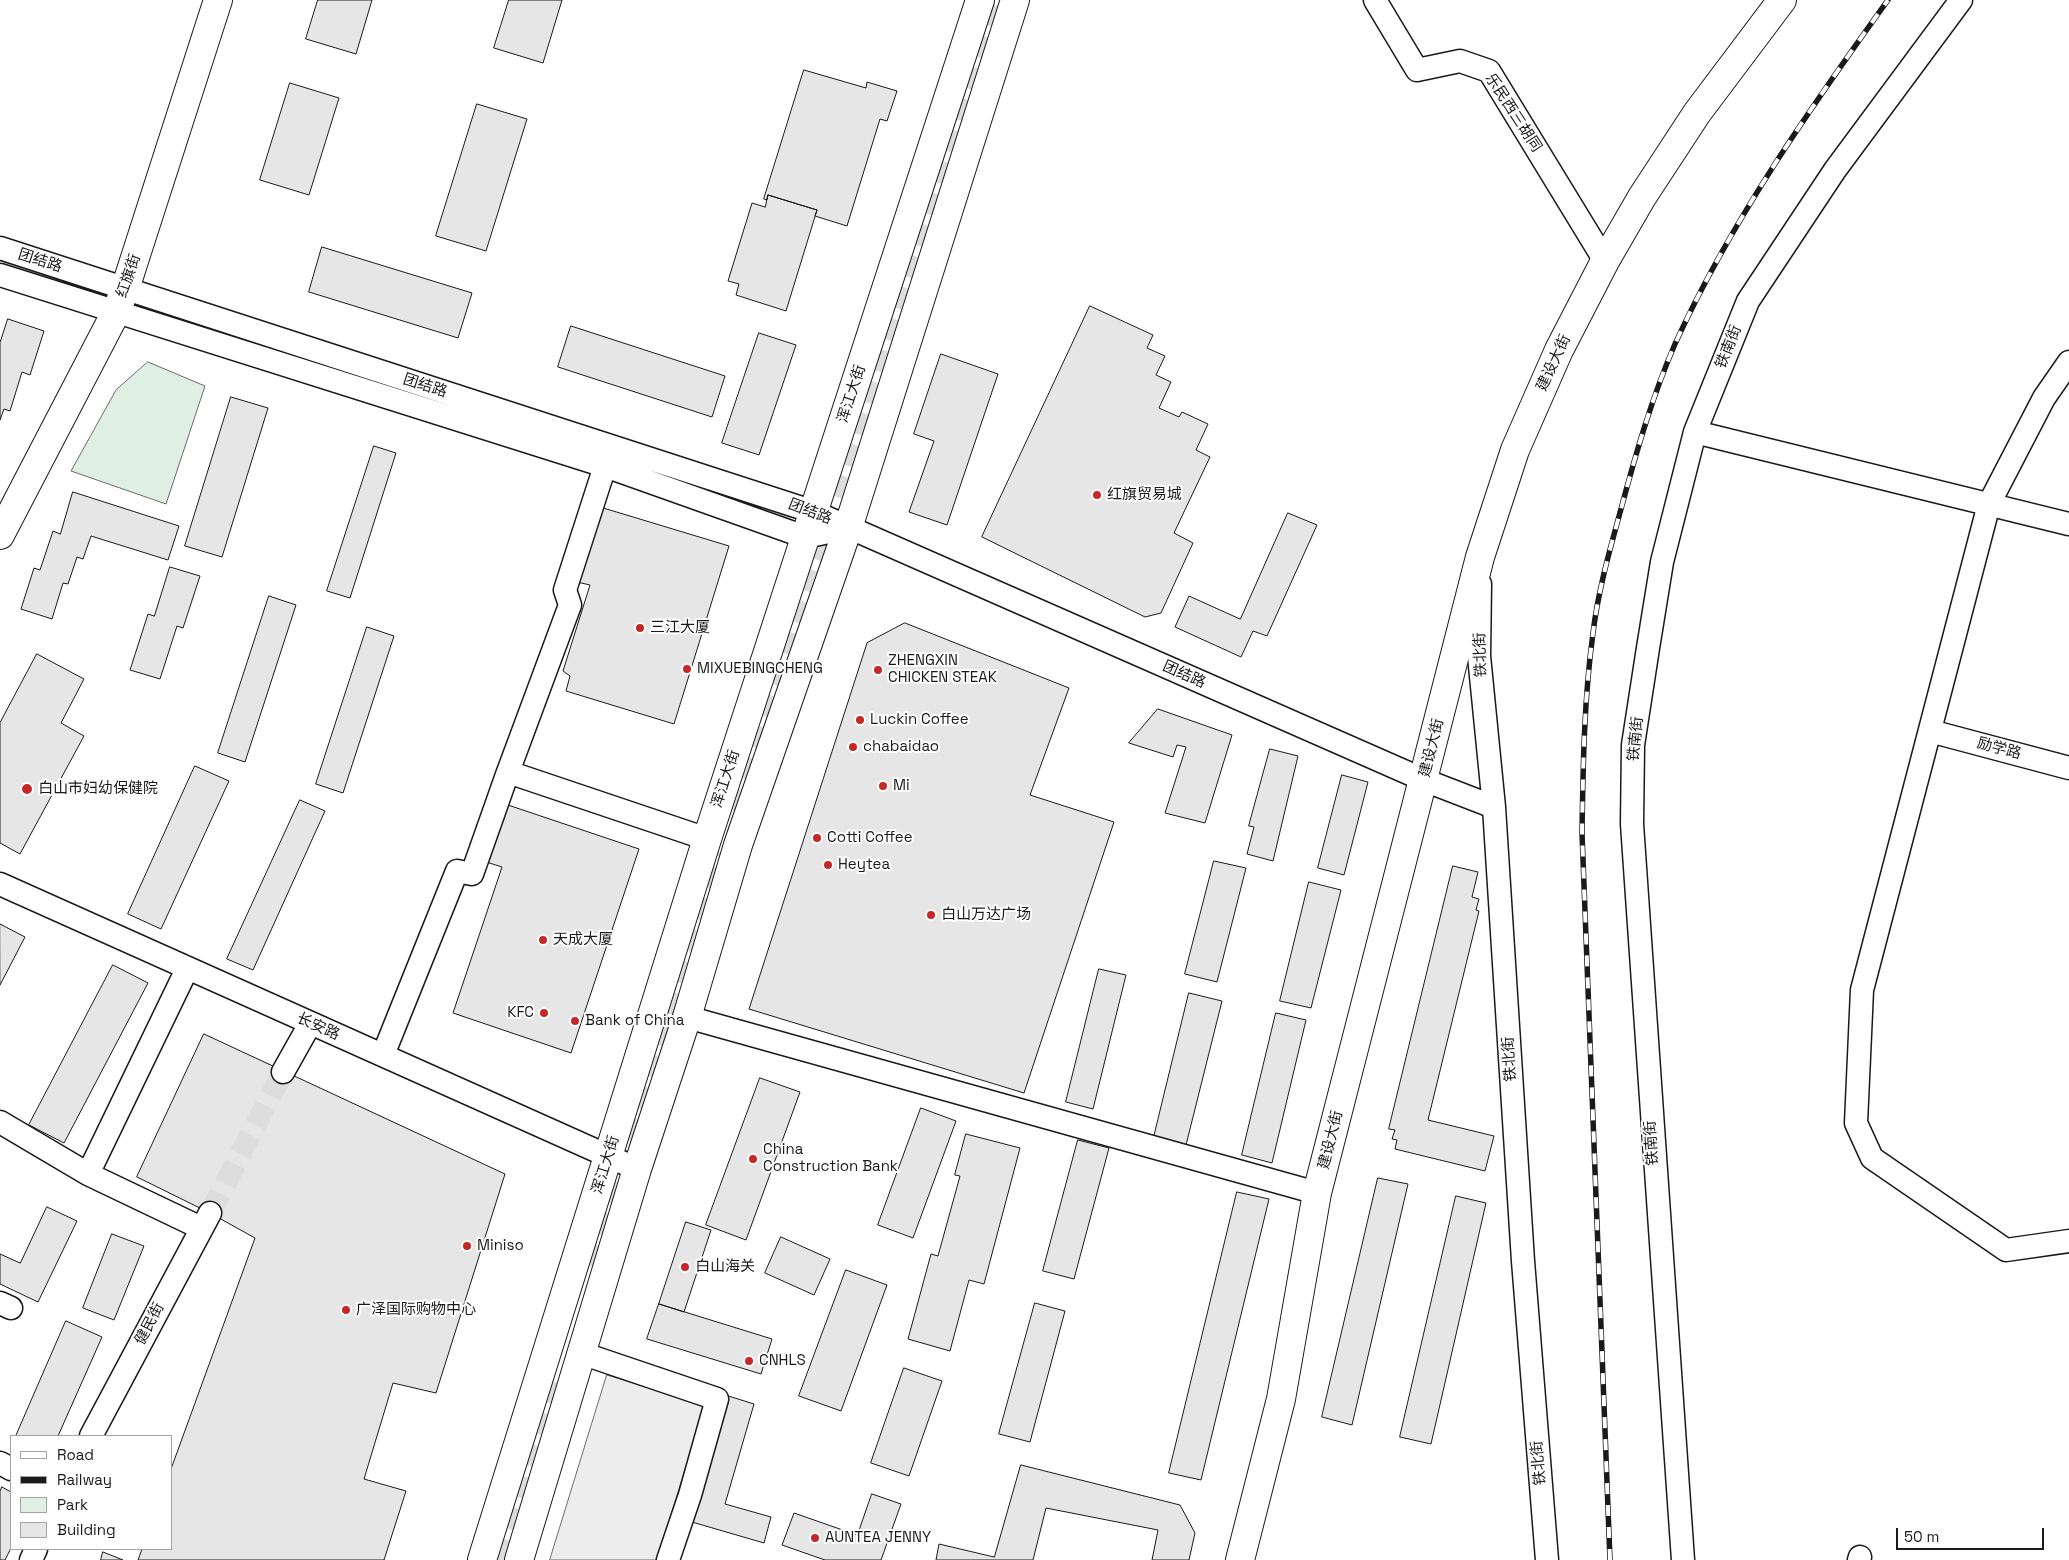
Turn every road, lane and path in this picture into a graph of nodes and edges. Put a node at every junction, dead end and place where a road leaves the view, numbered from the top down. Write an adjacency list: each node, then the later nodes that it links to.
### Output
1 (218, 0): 10 (main road, 红旗街)
2 (980, 0): 15 (main road, 浑江大街)
3 (1015, 0): 17 (main road, 浑江大街)
4 (1375, 0): 8 (street, 乐民西三胡同)
5 (1782, 0): 8 (main road, 建设大街)
6 (1961, 0): 12 (street, 铁南街)
7 (0, 248): 10 (street, 团结路)
8 (1605, 261): 20 (main road, 建设大街)
9 (0, 275): 10 (street, 团结路)
10 (121, 301): 13 (street, 团结路); 15 (street, 团结路); 18 (main road, 红旗街)
11 (2069, 362): 14 (street)
12 (1694, 432): 14 (street); 46 (street, 铁南街)
13 (605, 466): 19 (street, 团结路); 23 (street)
14 (1989, 504): 16 (street); 21 (street)
15 (814, 512): 17 (street, 团结路); 19 (main road, 浑江大街)
16 (2069, 524)
17 (848, 528): 19 (street, 团结路); 24 (street, 团结路); 29 (main road, 浑江大街)
18 (0, 535)
19 (805, 537): 26 (main road, 浑江大街)
20 (1480, 557): 24 (main road, 建设大街); 25 (street, 铁北街)
21 (1930, 731): 22 (street, 励学路); 38 (street)
22 (2069, 768)
23 (508, 772): 26 (street); 31 (street)
24 (1424, 780): 25 (street, 团结路); 37 (main road, 建设大街)
25 (1494, 807): 45 (street, 铁北街)
26 (707, 839): 34 (main road, 浑江大街)
27 (0, 884): 28 (street, 长安路)
28 (187, 968): 30 (street, 长安路); 36 (street)
29 (687, 1017): 35 (main road, 浑江大街); 37 (street)
30 (310, 1024): 31 (street, 长安路); 32 (street)
31 (382, 1055): 34 (street, 长安路)
32 (283, 1072)
33 (0, 1122): 36 (street)
34 (609, 1156): 35 (street, 长安路); 41 (main road, 浑江大街)
35 (637, 1170): 39 (main road, 浑江大街)
36 (88, 1174): 40 (street, 健民街)
37 (1317, 1193): 44 (main road, 建设大街)
38 (2069, 1242)
39 (581, 1354): 42 (main road, 浑江大街); 43 (street)
40 (92, 1435)
41 (482, 1560)
42 (519, 1560)
43 (668, 1560)
44 (1240, 1560)
45 (1547, 1560)
46 (1682, 1560)

